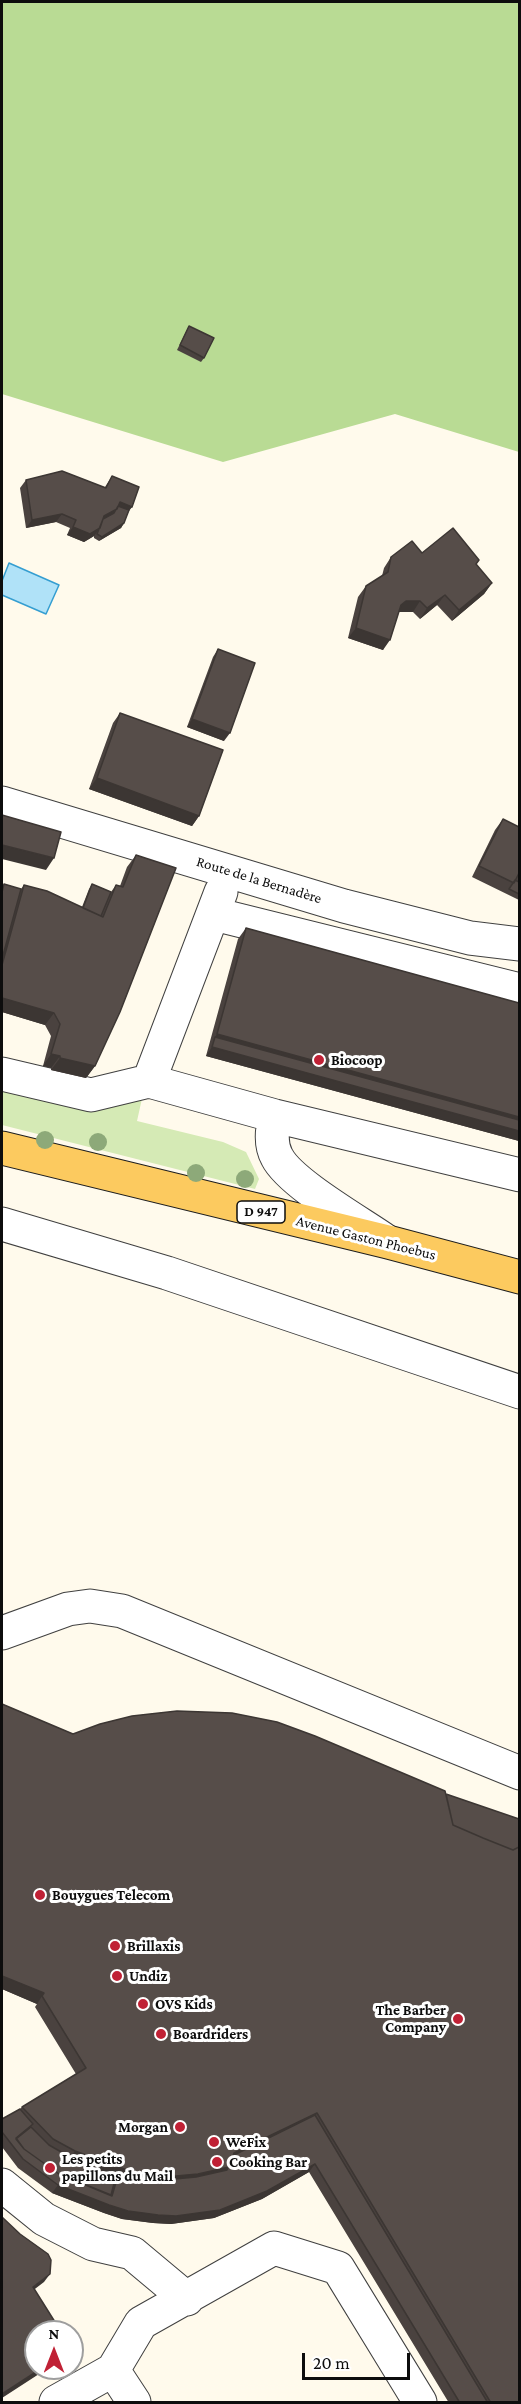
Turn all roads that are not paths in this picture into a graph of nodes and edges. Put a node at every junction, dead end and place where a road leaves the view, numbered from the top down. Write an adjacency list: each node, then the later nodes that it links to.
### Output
1 (2, 802): 2 (street, Route de la Bernadère)
2 (229, 871): 3 (street); 4 (street, Route de la Bernadère)
3 (214, 914): 5 (street); 7 (street)
4 (519, 944)
5 (519, 990)
6 (2, 1074): 7 (street)
7 (149, 1081): 8 (street)
8 (275, 1116): 10 (street); 12 (street)
9 (2, 1148): 12 (main road, Avenue Gaston Phoebus / D 947)
10 (519, 1175)
11 (2, 1224): 14 (street)
12 (388, 1242): 13 (main road, Avenue Gaston Phoebus / D 947)
13 (519, 1277)
14 (519, 1392)
15 (2, 1633): 16 (street)
16 (519, 1773)
17 (2, 2185): 18 (street)
18 (187, 2299): 19 (street); 22 (street)
19 (113, 2370): 20 (street); 21 (street)
20 (56, 2403)
21 (134, 2403)
22 (420, 2403)

